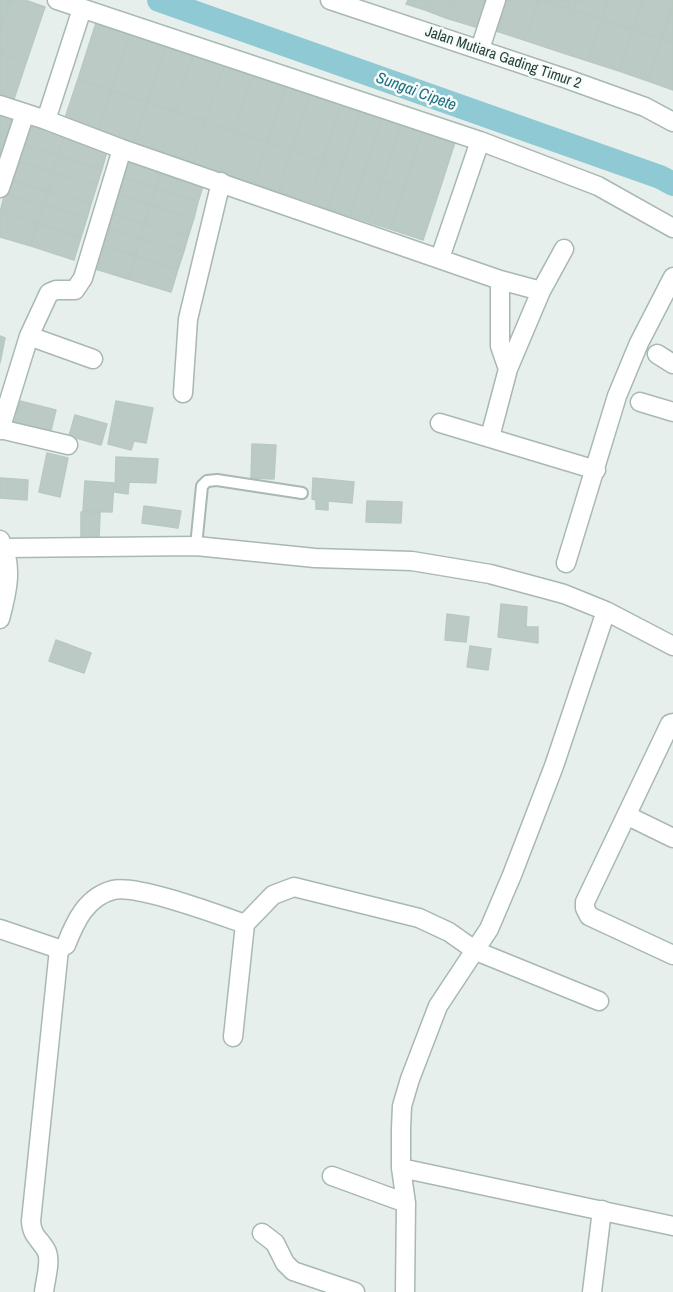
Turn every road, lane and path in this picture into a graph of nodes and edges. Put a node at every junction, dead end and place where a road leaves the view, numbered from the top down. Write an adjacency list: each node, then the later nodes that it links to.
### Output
1 (57, 0): 4 (street)
2 (330, 0): 5 (street, Jalan Mutiara Gading Timur 2)
3 (496, 0): 5 (street)
4 (82, 9): 8 (street); 10 (street)
5 (480, 49): 9 (street, Jalan Mutiara Gading Timur 2)
6 (0, 105): 7 (street)
7 (24, 113): 8 (street); 13 (street)
8 (46, 120): 11 (street)
9 (673, 122)
10 (480, 141): 14 (street); 16 (street)
11 (122, 149): 12 (street); 20 (street)
12 (221, 182): 16 (street); 25 (street)
13 (0, 188)
14 (673, 228)
15 (564, 249): 19 (street)
16 (440, 258): 18 (street)
17 (673, 277): 32 (street)
18 (500, 280): 19 (street); 24 (street)
19 (541, 291): 24 (street)
20 (29, 336): 22 (street); 29 (street)
21 (657, 354): 23 (street)
22 (93, 359)
23 (673, 364)
24 (508, 369): 30 (street)
25 (183, 393)
26 (640, 402): 27 (street)
27 (673, 412)
28 (441, 423): 30 (street)
29 (0, 429): 31 (street)
30 (490, 437): 32 (street)
31 (68, 444)
32 (596, 470): 36 (street)
33 (303, 494): 35 (lane)
34 (2, 544): 35 (street); 38 (street)
35 (196, 546): 37 (street)
36 (566, 563)
37 (606, 611): 39 (street); 46 (street)
38 (0, 619)
39 (673, 646)
40 (673, 723): 41 (street)
41 (628, 816): 42 (street); 47 (street)
42 (673, 838)
43 (244, 924): 45 (street); 46 (street); 49 (street)
44 (0, 929): 45 (street)
45 (59, 949): 56 (street)
46 (476, 951): 48 (street); 50 (street)
47 (673, 955)
48 (599, 1001)
49 (233, 1037)
50 (401, 1168): 52 (street); 53 (street)
51 (332, 1176): 52 (street)
52 (406, 1203): 58 (street)
53 (602, 1210): 54 (street); 59 (street)
54 (673, 1226)
55 (262, 1233): 57 (street)
56 (44, 1292)
57 (355, 1292)
58 (405, 1292)
59 (592, 1292)

